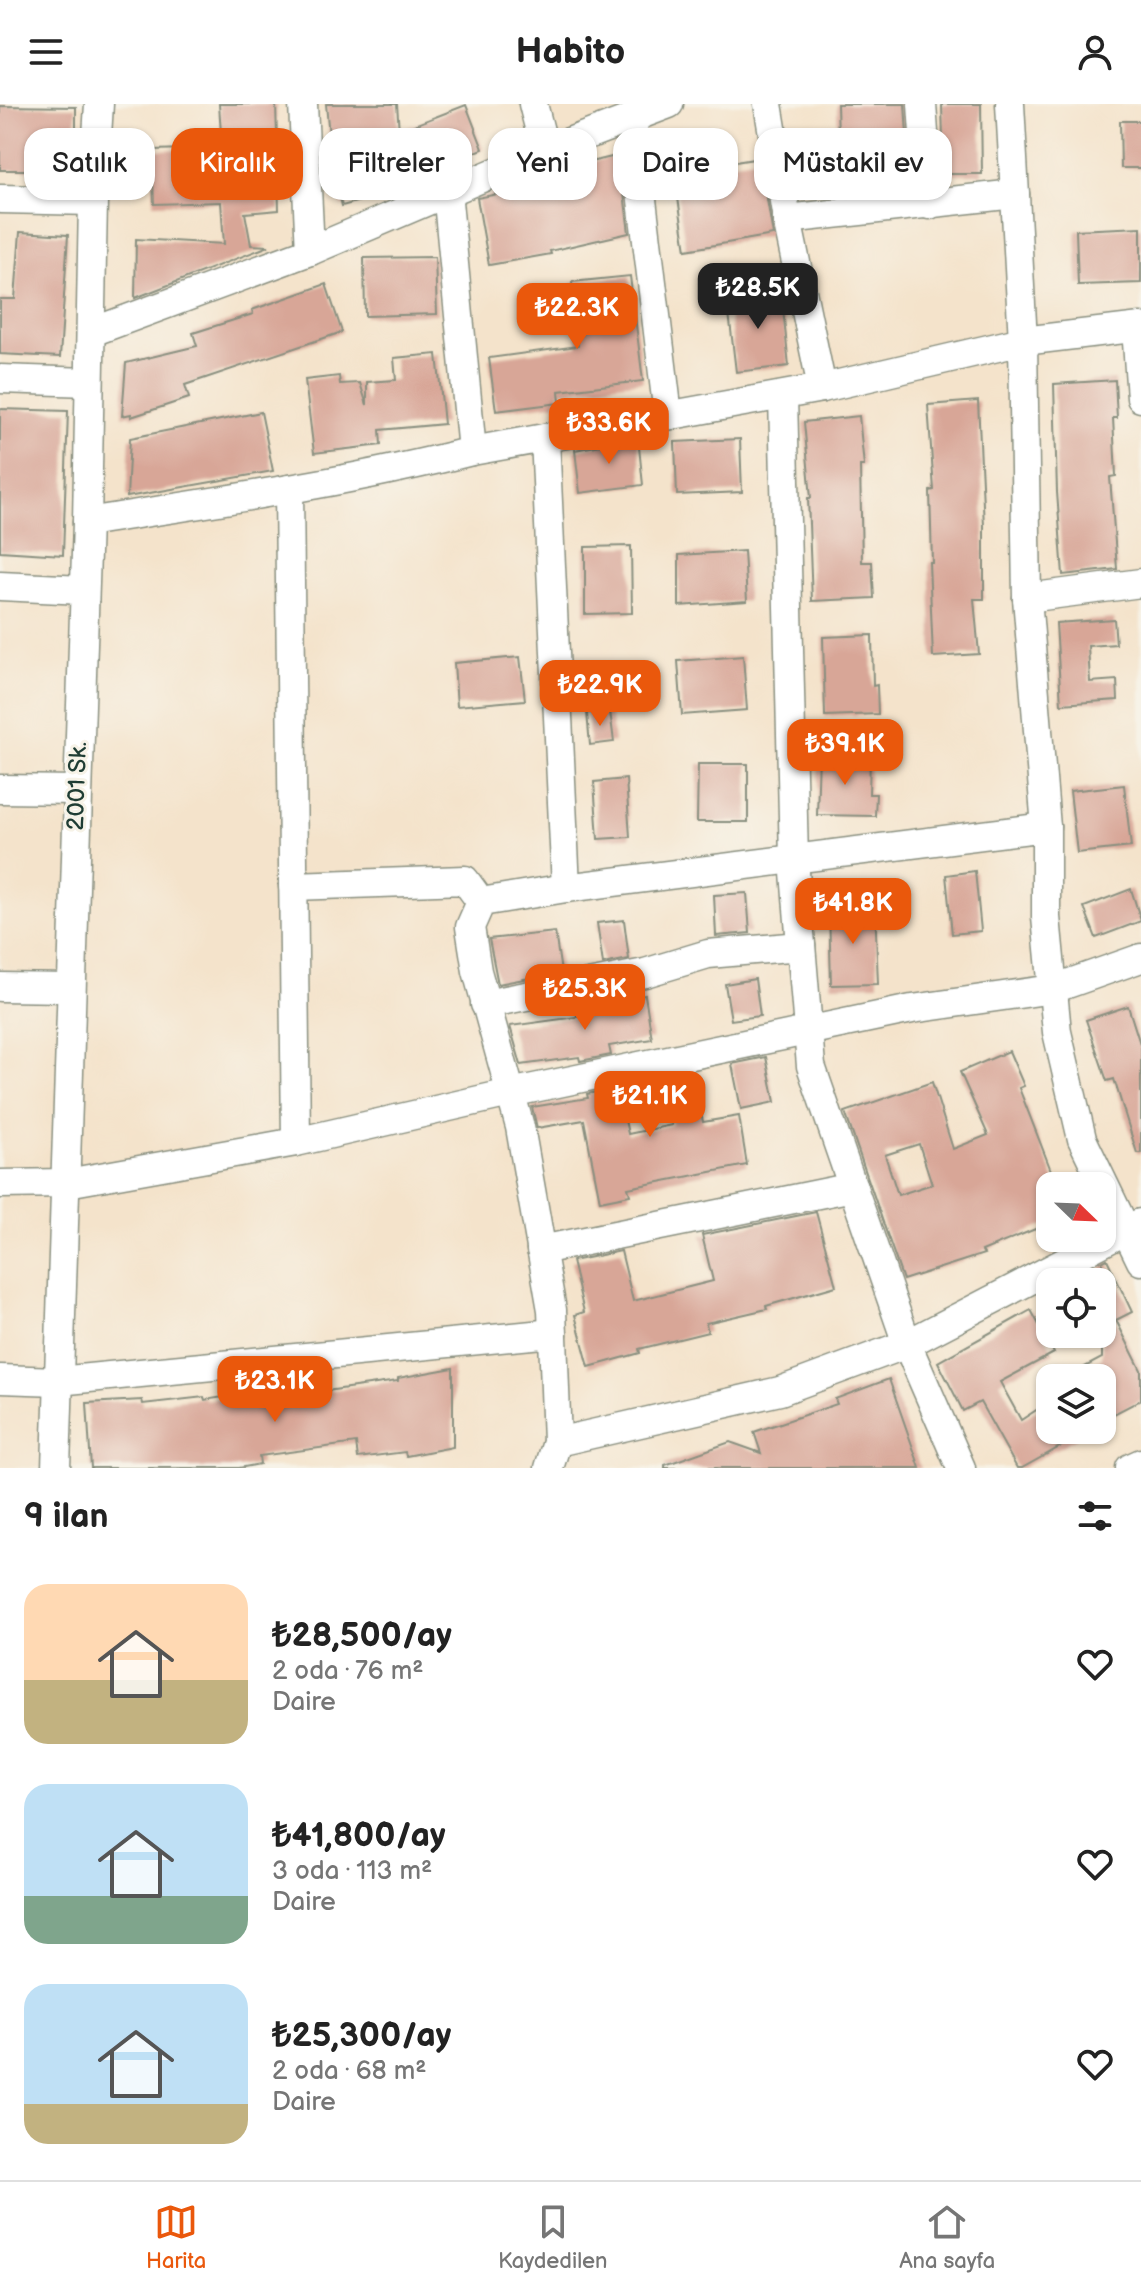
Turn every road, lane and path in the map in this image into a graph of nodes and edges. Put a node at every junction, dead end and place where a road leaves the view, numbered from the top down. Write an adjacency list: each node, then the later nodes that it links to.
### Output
1 (99, 104): 15 (street, 2001 Sk.)
2 (303, 104): 18 (street)
3 (533, 104): 9 (street)
4 (669, 104): 8 (street)
5 (768, 104): 17 (street)
6 (922, 104): 16 (street)
7 (1010, 104): 11 (street)
8 (632, 117): 10 (street); 27 (street)
9 (539, 128)
10 (597, 131)
11 (1015, 194): 16 (street); 21 (street)
12 (0, 199): 15 (street)
13 (426, 200): 18 (street)
14 (448, 200): 29 (street)
15 (93, 201): 20 (street, 2001 Sk.)
16 (929, 205): 17 (street)
17 (787, 219): 24 (street)
18 (310, 251): 20 (street)
19 (1138, 327): 21 (street); 26 (street)
20 (92, 332): 23 (street, 2001 Sk.)
21 (1023, 341): 24 (street); 35 (street)
22 (0, 379): 23 (street)
23 (89, 382): 31 (street, 2001 Sk.)
24 (822, 388): 25 (street)
25 (783, 396): 27 (street); 39 (street)
26 (1141, 398)
27 (668, 415): 28 (street)
28 (545, 438): 29 (street); 41 (street)
29 (472, 451): 30 (street)
30 (289, 489): 31 (street); 40 (street)
31 (87, 522): 34 (street, 2001 Sk.)
32 (1141, 583): 35 (street)
33 (0, 586): 34 (street)
34 (83, 590): 37 (street, 2001 Sk.)
35 (1027, 598): 38 (street)
36 (0, 789): 37 (street)
37 (77, 790): 46 (street, 2001 Sk.)
38 (1046, 827): 39 (street); 47 (street)
39 (794, 860): 41 (street); 43 (street)
40 (293, 886): 42 (street); 51 (street)
41 (566, 888): 42 (street)
42 (481, 902): 48 (street)
43 (801, 946): 48 (street); 49 (street)
44 (1141, 958): 47 (street)
45 (0, 987): 46 (street)
46 (70, 988): 52 (street, 2001 Sk.)
47 (1053, 989): 49 (street); 55 (street)
48 (485, 1004): 50 (street)
49 (808, 1031): 50 (street); 54 (street)
50 (510, 1093): 51 (street); 56 (street)
51 (296, 1142): 52 (street)
52 (67, 1183): 53 (street); 61 (street, 2001 Sk.)
53 (0, 1184)
54 (853, 1187): 56 (street); 59 (street)
55 (1134, 1226): 57 (street); 59 (street)
56 (541, 1250): 58 (street)
57 (1141, 1261)
58 (553, 1333): 61 (street); 62 (street)
59 (907, 1344): 62 (street); 65 (street)
60 (0, 1379): 61 (street)
61 (58, 1381): 64 (street, 2001 Sk.)
62 (553, 1455)
63 (1141, 1463): 66 (street)
64 (56, 1468)
65 (961, 1468)
66 (1130, 1468)

